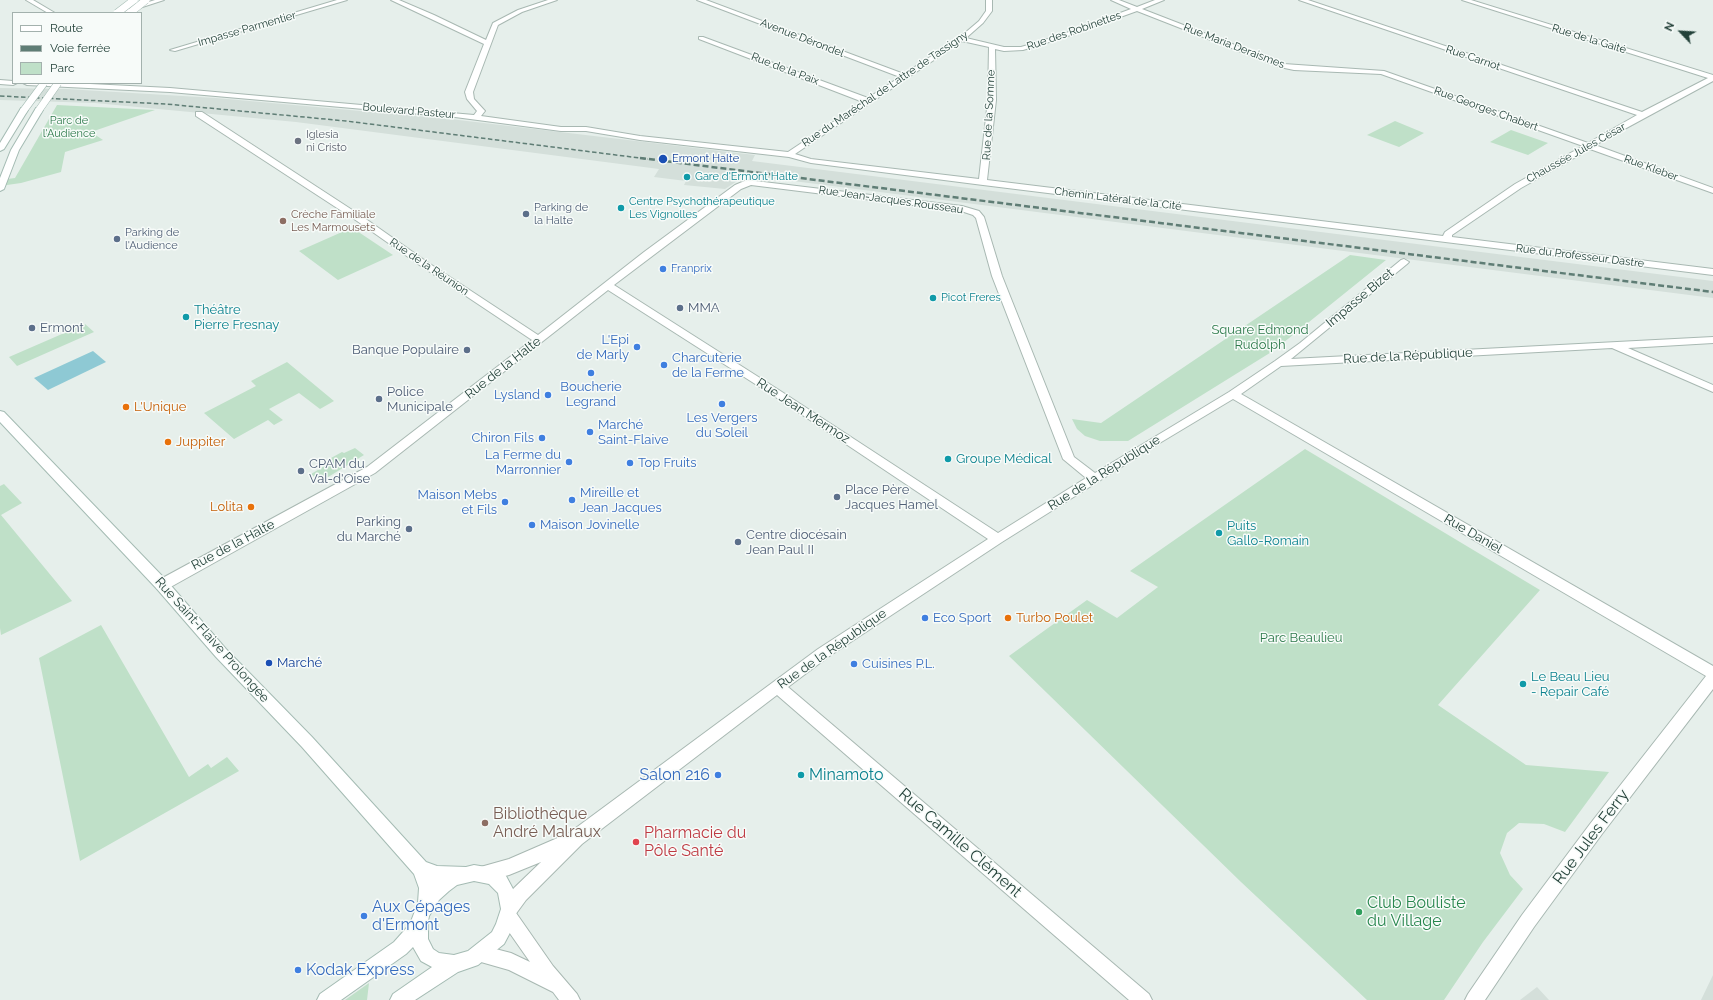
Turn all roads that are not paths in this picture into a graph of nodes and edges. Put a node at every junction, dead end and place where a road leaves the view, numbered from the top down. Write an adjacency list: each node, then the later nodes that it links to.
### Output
1 (29, 0): 17 (street)
2 (134, 0): 18 (street, bridge)
3 (160, 0): 13 (street)
4 (344, 0): 26 (street, Impasse Parmentier)
5 (394, 0): 24 (street)
6 (554, 0): 15 (street)
7 (700, 0): 28 (street, Avenue Dérondel)
8 (989, 0): 23 (street, Rue du Maréchal de Lattre de Tassigny)
9 (1114, 0): 16 (street, Rue Maria Deraismes)
10 (1161, 0): 16 (street, Rue des Robinettes)
11 (1302, 0): 37 (street, Rue Carnot)
12 (1464, 0): 29 (street, Rue de la Gaité)
13 (149, 1): 19 (street); 20 (street, bridge); 21 (street)
14 (525, 3): 15 (street)
15 (533, 7): 24 (street)
16 (1136, 9): 25 (street, Rue des Robinettes); 27 (street, Rue Maria Deraismes)
17 (50, 12)
18 (118, 12)
19 (120, 12)
20 (132, 12)
21 (135, 12)
22 (701, 38): 35 (street, Rue de la Paix)
23 (962, 39): 25 (street, Rue des Robinettes); 28 (street, Rue du Maréchal de Lattre de Tassigny)
24 (488, 44): 38 (street)
25 (992, 47): 43 (street, Rue de la Somme)
26 (173, 50)
27 (1382, 72): 39 (street, Rue Georges Chabert)
28 (905, 77): 35 (street, Rue du Maréchal de Lattre de Tassigny)
29 (1713, 78): 37 (street, Chaussée Jules César)
30 (0, 82): 31 (street)
31 (12, 83)
32 (43, 84): 40 (street, bridge)
33 (57, 84): 44 (street, bridge)
34 (81, 84): 38 (street, Boulevard Pasteur)
35 (868, 101): 41 (street, Rue du Maréchal de Lattre de Tassigny)
36 (199, 114): 50 (street, Rue de la Réunion)
37 (1643, 115): 39 (street, Chaussée Jules César)
38 (477, 117): 41 (street, Boulevard Pasteur)
39 (1589, 146): 45 (street, Rue Kleber); 46 (street, Chaussée Jules César)
40 (0, 149)
41 (789, 155): 43 (street, Chemin Latéral de la Cité)
42 (750, 182): 49 (street, Rue de la Halte); 57 (street, Rue Jean-Jacques Rousseau)
43 (983, 183): 46 (street, Chemin Latéral de la Cité)
44 (0, 189)
45 (1713, 191)
46 (1447, 239): 48 (street, Rue du Professeur Dastre)
47 (1404, 262): 53 (street, Impasse Bizet)
48 (1713, 272)
49 (607, 285): 50 (street, Rue de la Halte); 58 (street, Rue Jean Mermoz)
50 (538, 340): 59 (street, Rue de la Halte)
51 (1713, 340): 52 (street, Rue de la République)
52 (1612, 345): 53 (street, Rue de la République); 54 (street)
53 (1279, 363): 55 (street, Rue de la République)
54 (1713, 388)
55 (1233, 394): 57 (street, Rue de la République); 60 (street, Rue Daniel)
56 (0, 415): 59 (street, Rue Saint-Flaive Prolongée)
57 (1095, 479): 58 (street, Rue de la République)
58 (998, 539): 62 (street, Rue de la République)
59 (162, 585): 64 (street, Rue Saint-Flaive Prolongée)
60 (1713, 673)
61 (1713, 678): 77 (street, Rue Jules Ferry)
62 (778, 687): 63 (street, Rue de la République); 76 (street, Rue Camille Clément)
63 (576, 838): 66 (street, Rue de la République); 68 (street, Rue de la République)
64 (421, 869): 65 (street); 67 (street, Rue Saint-Flaive Prolongée)
65 (464, 874): 66 (street); 67 (street)
66 (483, 874): 68 (street)
67 (426, 904): 69 (street)
68 (508, 913): 70 (street); 72 (street)
69 (418, 929): 71 (street); 73 (street)
70 (480, 954): 71 (street); 72 (street)
71 (454, 964): 74 (street)
72 (557, 985): 75 (street)
73 (326, 1000)
74 (399, 1000)
75 (571, 1000)
76 (1142, 1000)
77 (1474, 1000)

